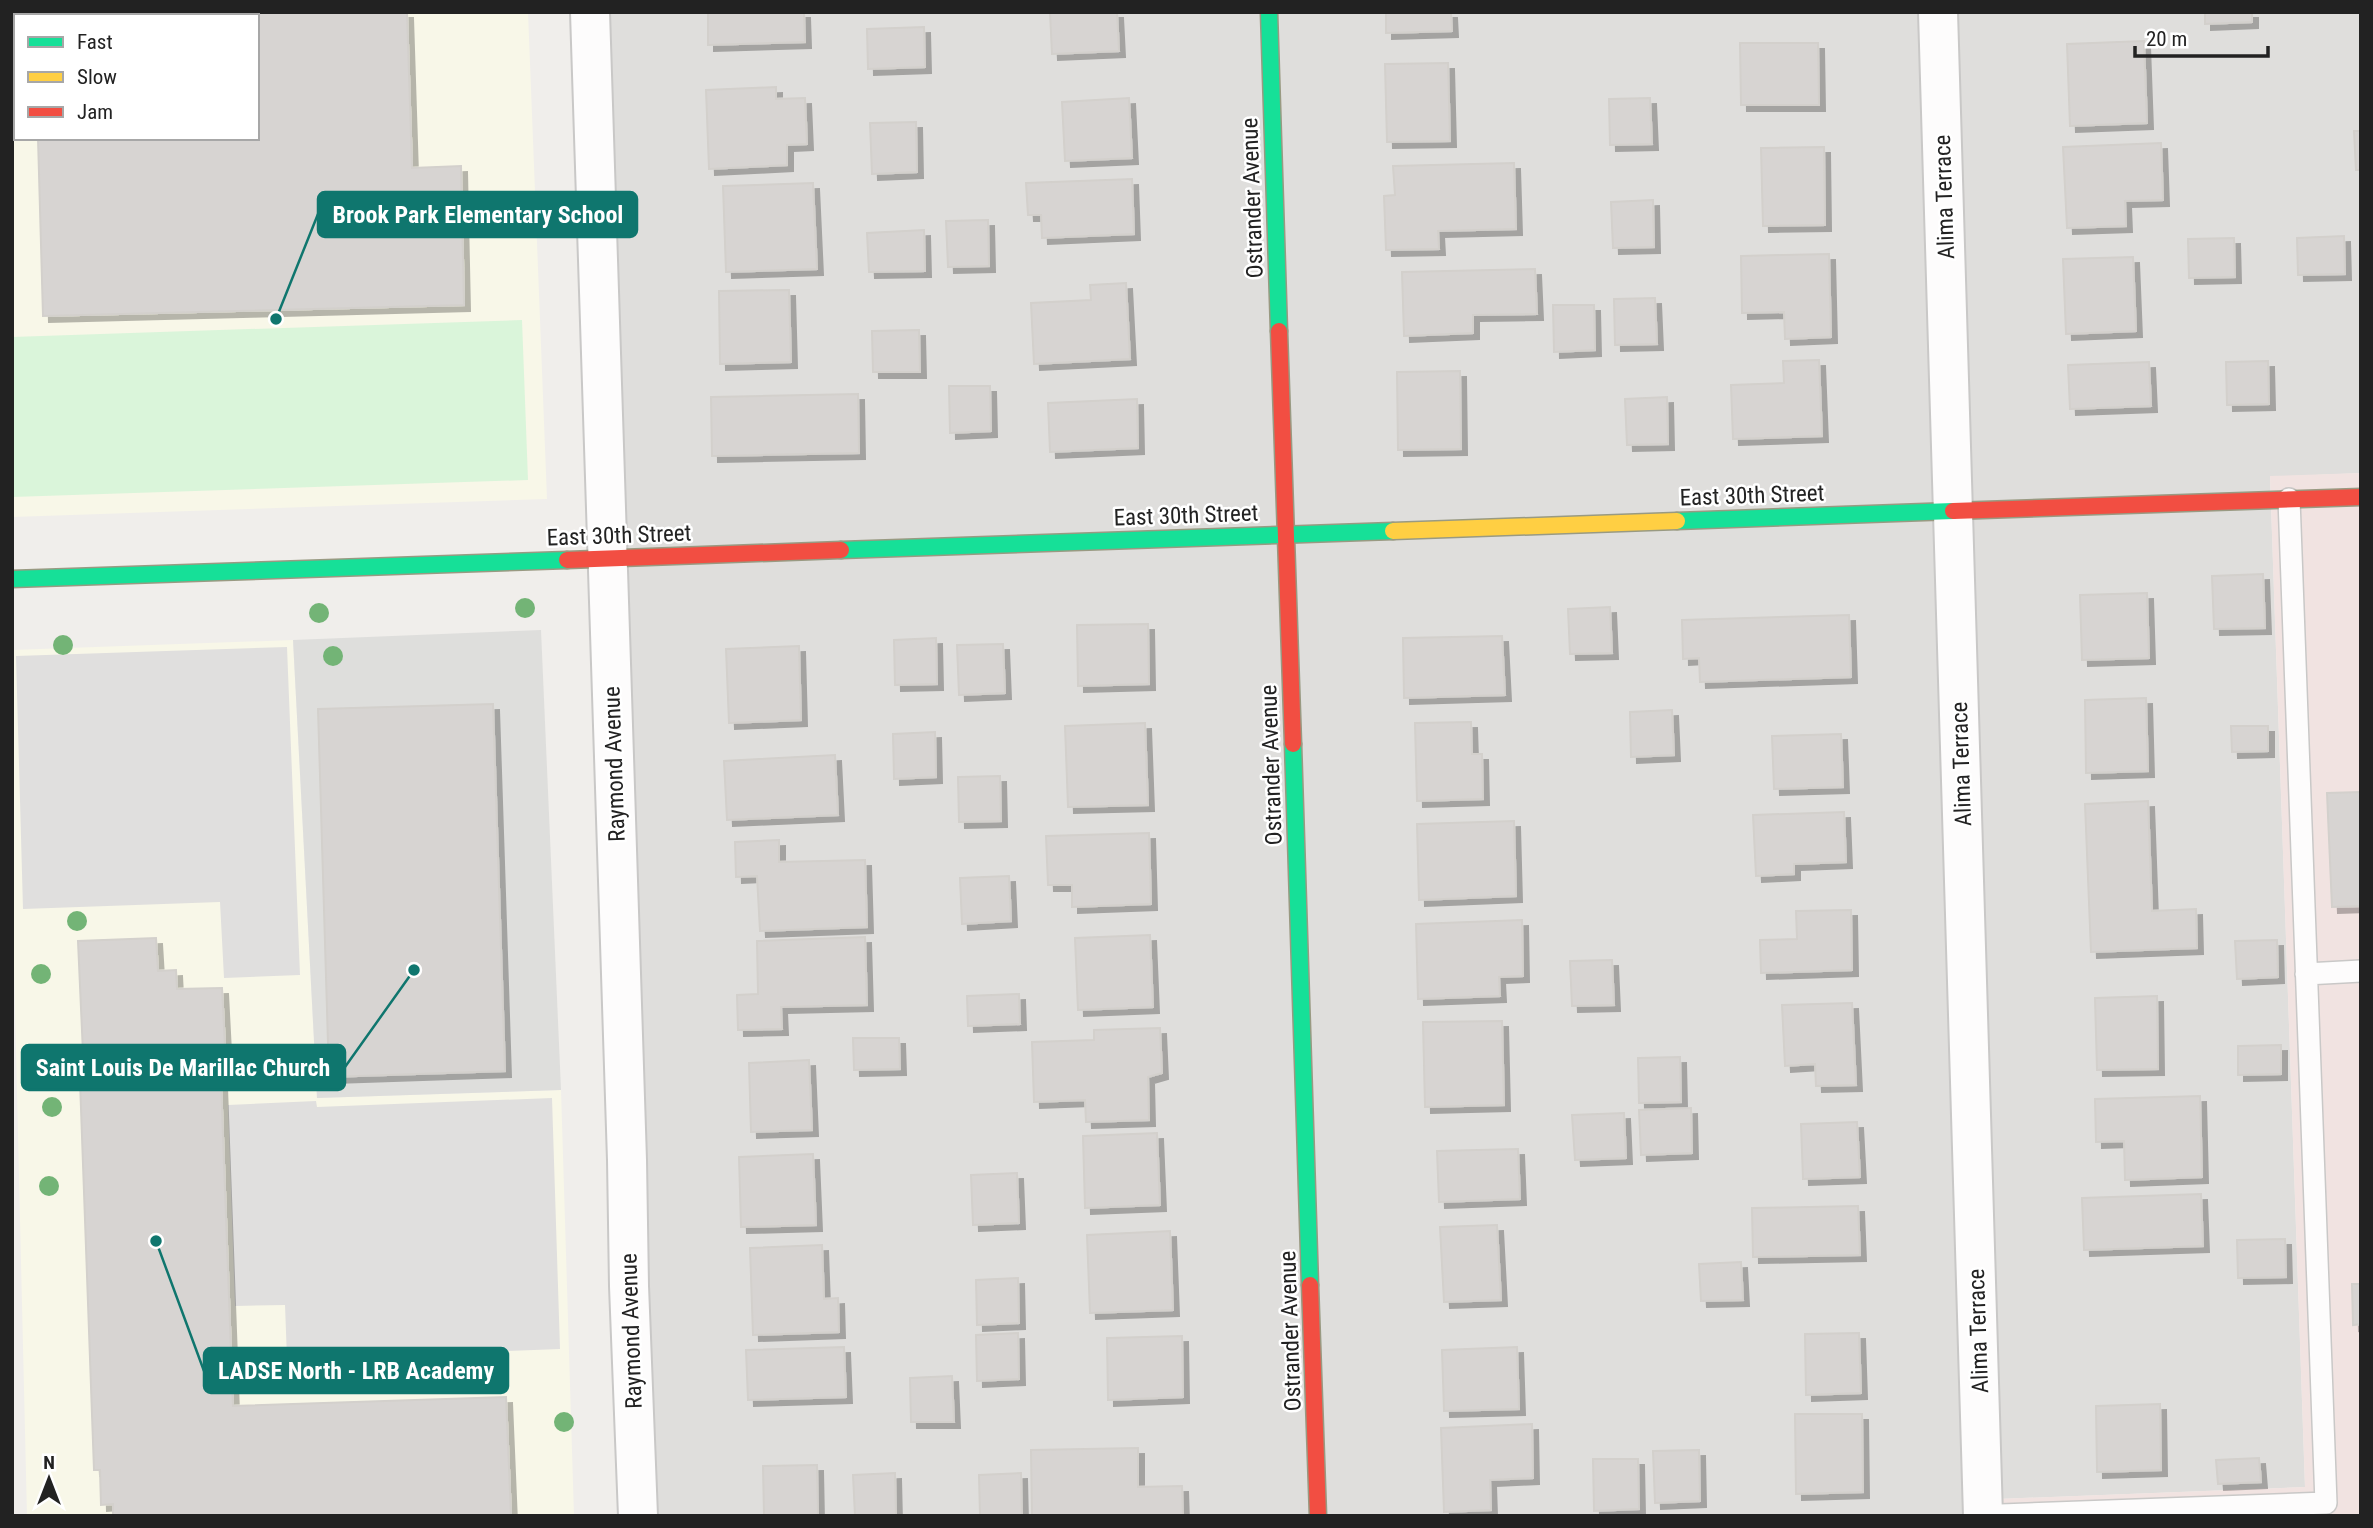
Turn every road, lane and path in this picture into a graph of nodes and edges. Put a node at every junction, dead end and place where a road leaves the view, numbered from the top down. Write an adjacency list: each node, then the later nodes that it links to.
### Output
1 (590, 12): 8 (street, Raymond Avenue)
2 (1269, 12): 7 (street, Ostrander Avenue)
3 (1938, 12): 6 (street, Alima Terrace)
4 (2361, 496): 5 (street, East 30th Street)
5 (2289, 499): 6 (street, East 30th Street); 11 (lane)
6 (1954, 511): 7 (street, East 30th Street); 12 (street, Alima Terrace)
7 (1286, 534): 8 (street, East 30th Street); 14 (street, Ostrander Avenue)
8 (608, 559): 9 (street, East 30th Street); 13 (street, Raymond Avenue)
9 (12, 579)
10 (2361, 971): 11 (lane)
11 (2306, 974): 12 (lane)
12 (1983, 1515): 15 (lane)
13 (638, 1516)
14 (1318, 1516)
15 (1968, 1516)

